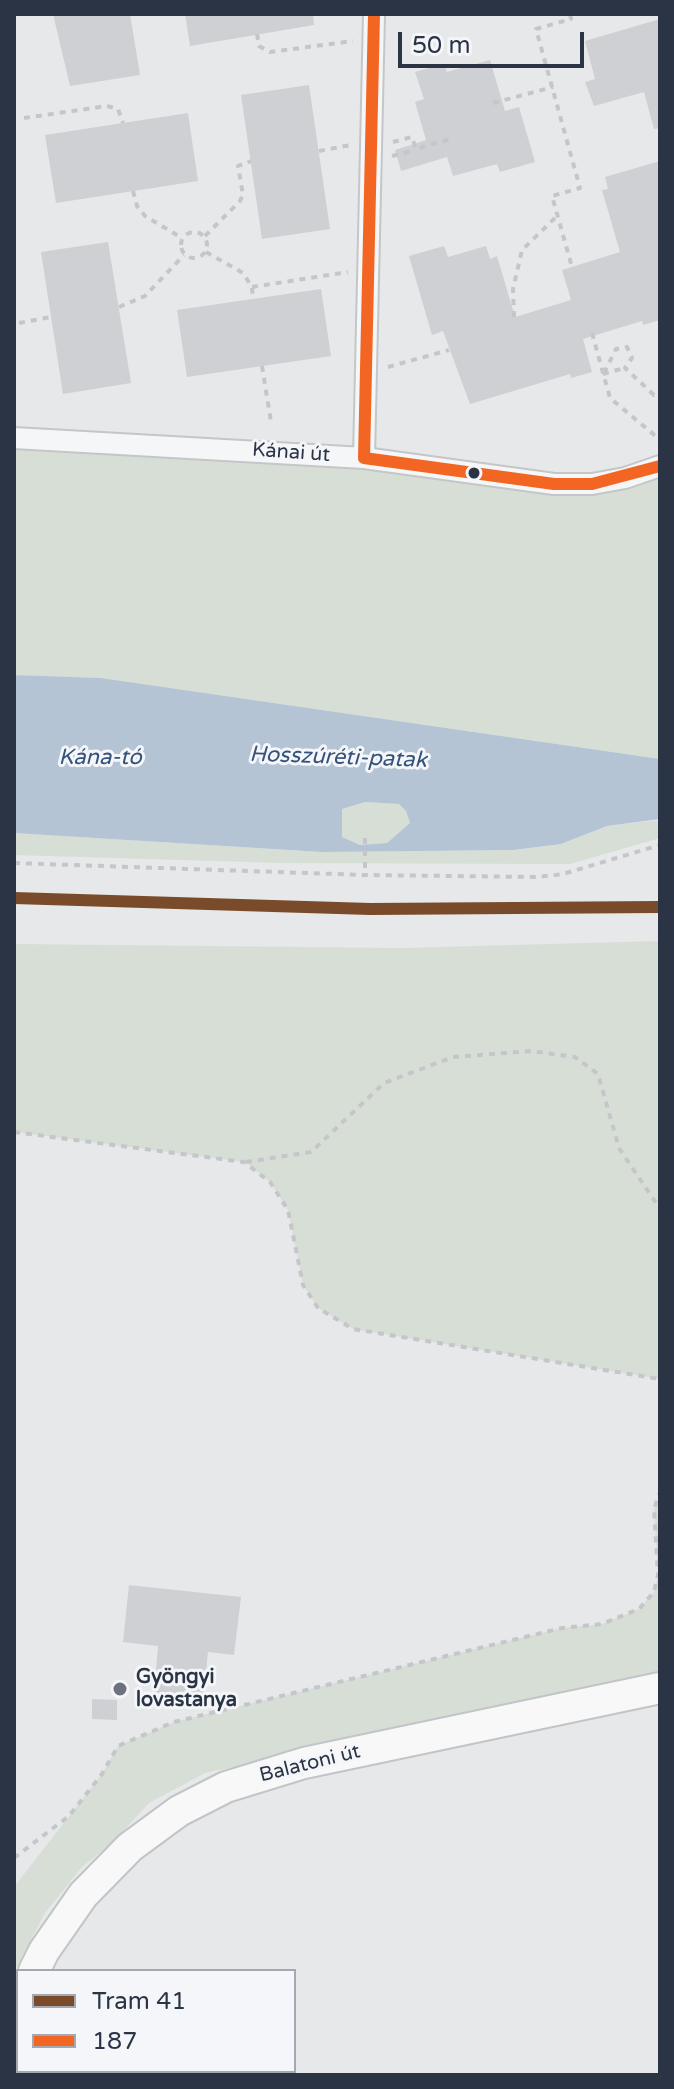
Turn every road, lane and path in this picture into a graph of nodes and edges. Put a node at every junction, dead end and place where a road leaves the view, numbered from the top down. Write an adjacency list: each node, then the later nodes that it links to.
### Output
1 (374, 14): 40 (street)
2 (570, 14): 5 (path)
3 (257, 34): 4 (path)
4 (356, 40)
5 (553, 87): 6 (path); 17 (path)
6 (493, 103)
7 (24, 118): 8 (path)
8 (123, 123)
9 (451, 139): 12 (path)
10 (390, 143): 12 (path)
11 (353, 145): 13 (path)
12 (416, 149): 14 (path)
13 (319, 151)
14 (390, 157)
15 (251, 161): 18 (path)
16 (133, 191): 19 (path)
17 (558, 215): 22 (path); 28 (path)
18 (205, 236): 19 (path); 20 (path)
19 (182, 238): 21 (path)
20 (206, 252): 21 (path); 24 (path)
21 (185, 254): 26 (path)
22 (572, 267)
23 (350, 272): 24 (path)
24 (252, 287): 25 (path)
25 (253, 299)
26 (119, 307)
27 (51, 317): 29 (path)
28 (514, 317)
29 (19, 323)
30 (592, 333): 35 (path)
31 (449, 350): 33 (path)
32 (262, 366): 37 (path)
33 (386, 368)
34 (625, 368): 35 (path); 35 (path); 36 (path)
35 (603, 374): 39 (path)
36 (660, 392)
37 (271, 422)
38 (14, 438): 40 (street, Kánai út)
39 (658, 438)
40 (364, 458): 41 (street, Kánai út)
41 (660, 466)
42 (365, 838): 45 (path)
43 (660, 845): 45 (path)
44 (14, 863): 45 (path)
45 (365, 875)
46 (14, 1132): 47 (path)
47 (244, 1162): 48 (path); 49 (path)
48 (660, 1209)
49 (660, 1379)
50 (660, 1492): 52 (path)
51 (660, 1688): 53 (main road, Balatoni út)
52 (14, 1858)
53 (35, 1969)

